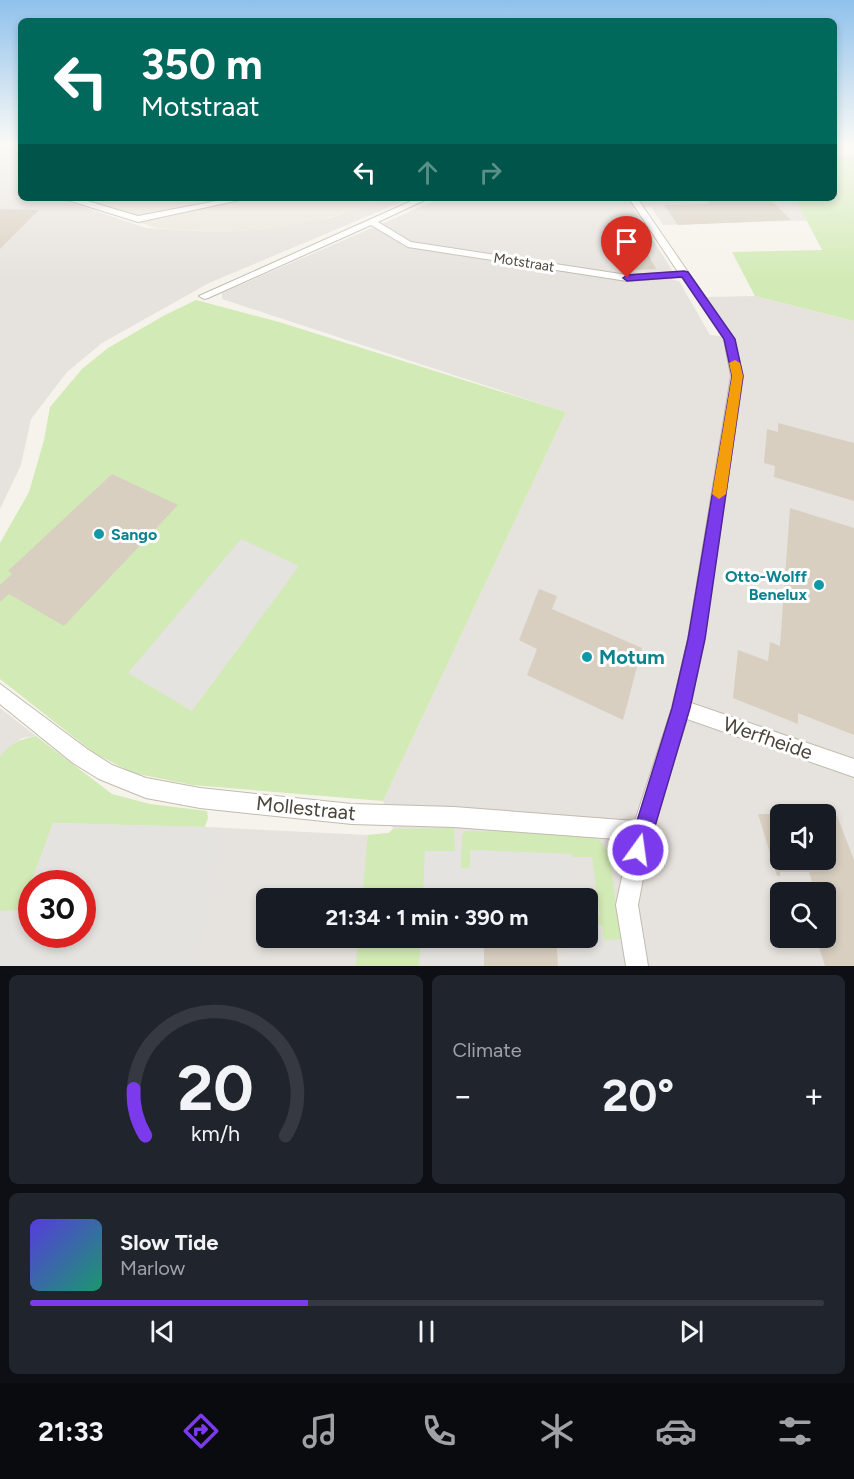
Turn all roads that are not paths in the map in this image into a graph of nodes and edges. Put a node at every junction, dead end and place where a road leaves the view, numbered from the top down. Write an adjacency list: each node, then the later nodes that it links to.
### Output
1 (75, 201): 2 (street)
2 (230, 201)
3 (418, 201): 5 (street)
4 (635, 201): 6 (street)
5 (370, 221): 6 (street, Motstraat); 7 (street)
6 (684, 274): 9 (street)
7 (204, 296)
8 (0, 693): 11 (street, Mollestraat)
9 (681, 708): 10 (street, Werfheide); 11 (street)
10 (854, 768)
11 (642, 831): 12 (street)
12 (637, 966)

